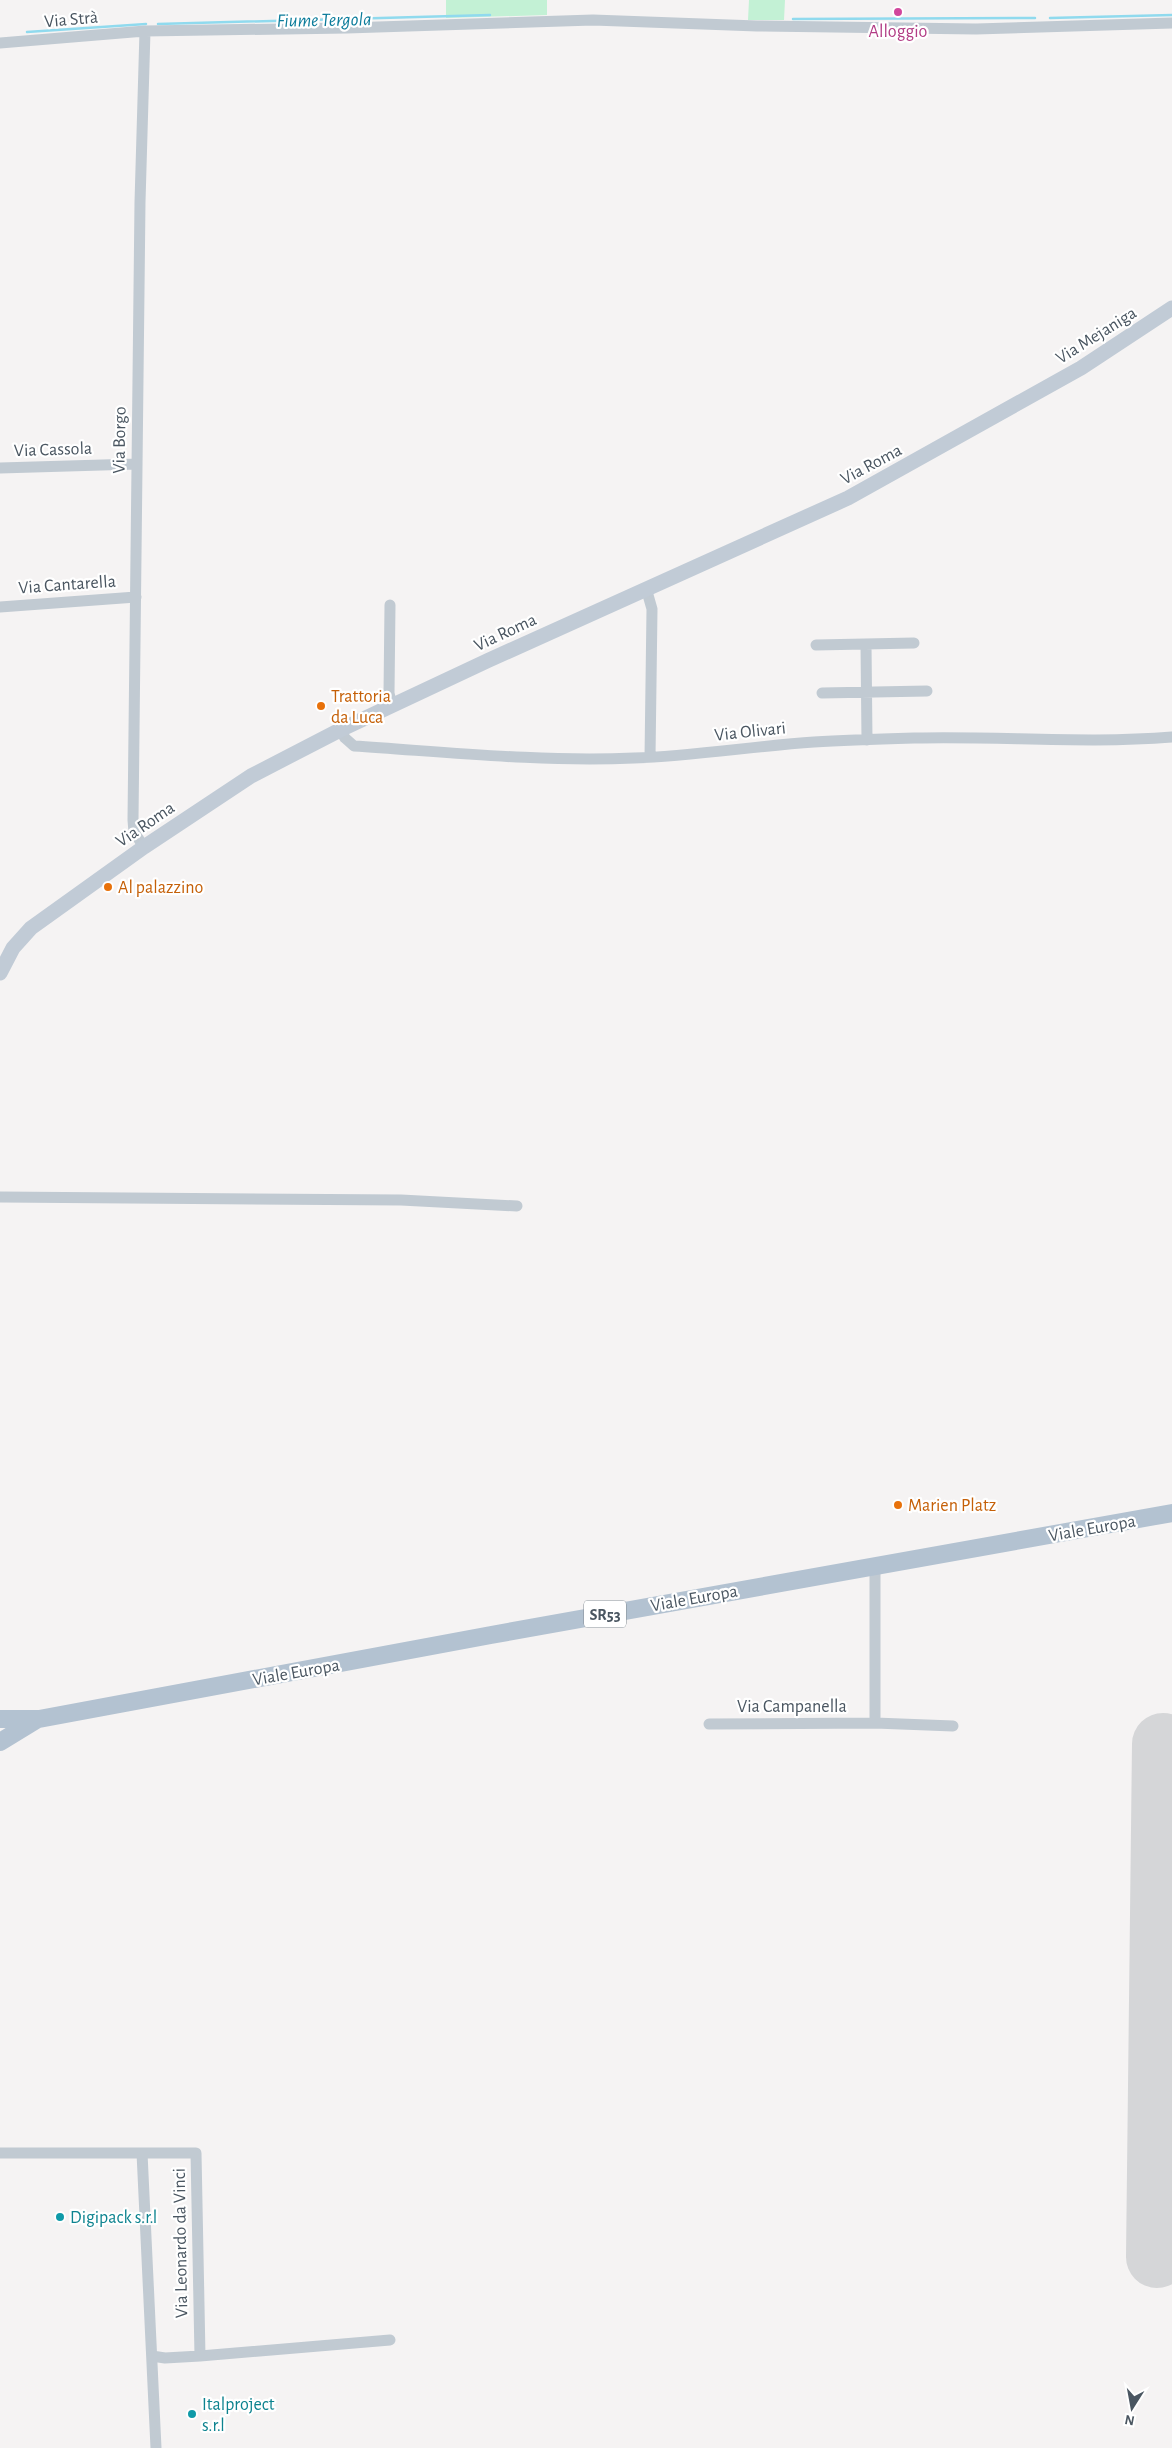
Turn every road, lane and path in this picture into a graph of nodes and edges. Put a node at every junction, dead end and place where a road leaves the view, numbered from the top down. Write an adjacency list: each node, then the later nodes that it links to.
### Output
1 (1172, 23): 2 (street, Via Strà)
2 (145, 31): 3 (street, Via Strà); 6 (street, Via Borgo)
3 (0, 43)
4 (1172, 308): 5 (main road, Via Mejaniga)
5 (1038, 392): 8 (main road, Via Roma)
6 (136, 464): 7 (street, Via Cassola); 9 (street, Via Borgo)
7 (0, 468)
8 (646, 588): 18 (main road, Via Roma); 22 (street)
9 (136, 597): 11 (street, Via Cantarella); 23 (street, Via Borgo)
10 (390, 605): 18 (street)
11 (0, 607)
12 (866, 644): 13 (street); 14 (street); 16 (street)
13 (914, 644)
14 (816, 645)
15 (927, 691): 16 (street)
16 (866, 692): 17 (street); 21 (street)
17 (822, 693)
18 (392, 706): 19 (main road, Via Roma)
19 (340, 730): 22 (street, Via Olivari); 23 (main road, Via Roma)
20 (1172, 737): 21 (street, Via Olivari)
21 (867, 740): 22 (street, Via Olivari)
22 (650, 757)
23 (144, 847): 24 (main road, Via Roma)
24 (6, 952): 25 (main road, Via Roma)
25 (0, 973)
26 (0, 1196): 27 (street)
27 (517, 1206)
28 (1172, 1513): 29 (main road, Viale Europa / SR53)
29 (875, 1566): 31 (main road, Viale Europa / SR53); 32 (street)
30 (0, 1718): 31 (main road, Viale Europa / SR53)
31 (39, 1719): 35 (main road, Viale Europa / SR53)
32 (875, 1723): 33 (street, Via Campanella); 34 (street, Via Campanella)
33 (709, 1724)
34 (953, 1726)
35 (0, 1742)
36 (0, 2153): 37 (street, Via Leonardo da Vinci)
37 (142, 2153): 39 (street, Via Leonardo da Vinci); 40 (street, Via Leonardo da Vinci)
38 (390, 2340): 40 (street)
39 (152, 2356): 40 (street); 41 (street, Via Leonardo da Vinci)
40 (200, 2356)
41 (156, 2448)

